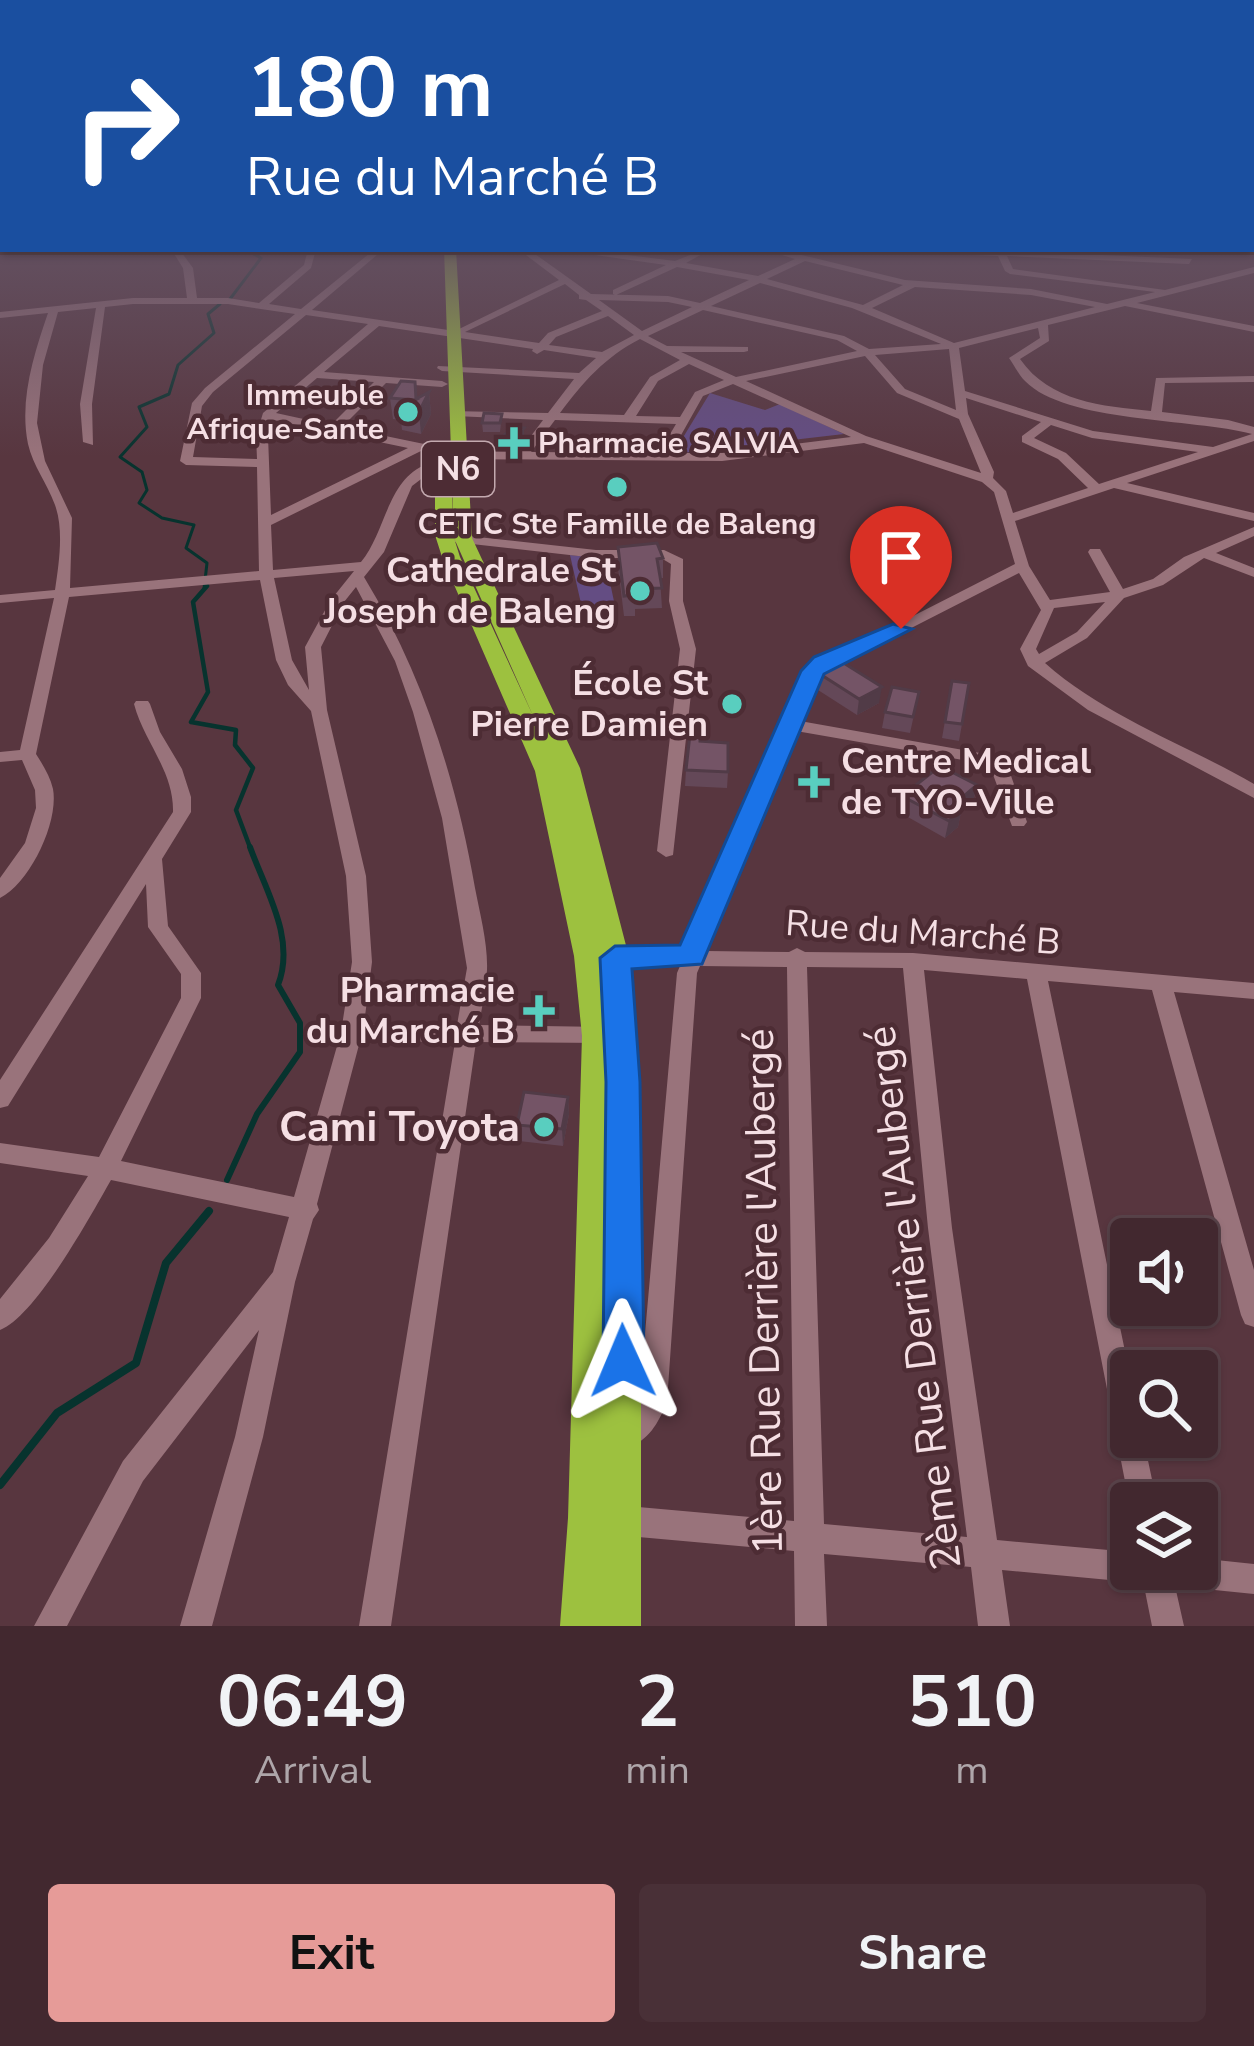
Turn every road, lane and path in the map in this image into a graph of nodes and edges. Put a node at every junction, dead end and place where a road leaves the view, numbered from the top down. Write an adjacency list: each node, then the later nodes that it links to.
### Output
1 (101, 304): 52 (street)
2 (91, 305): 17 (street)
3 (262, 305): 18 (street)
4 (311, 305): 18 (street)
5 (448, 305): 24 (highway, N6)
6 (510, 305): 24 (street)
7 (595, 305): 19 (street)
8 (691, 305): 14 (street)
9 (859, 305): 15 (street)
10 (871, 305): 15 (street)
11 (1096, 305): 16 (street)
12 (1117, 305): 16 (street)
13 (1134, 305): 23 (street)
14 (702, 306): 25 (street); 30 (street)
15 (867, 307): 27 (street)
16 (1107, 307): 22 (street)
17 (54, 308): 20 (street); 72 (street)
18 (303, 311): 21 (street); 57 (street)
19 (607, 313): 25 (street); 26 (street)
20 (0, 315)
21 (376, 323): 24 (street); 35 (street)
22 (1043, 325): 27 (street); 43 (street)
23 (1254, 329)
24 (450, 331): 26 (street); 34 (highway, N6)
25 (639, 334): 29 (street); 31 (street)
26 (540, 344): 31 (street); 33 (street)
27 (954, 346): 30 (street); 40 (street)
28 (744, 349): 29 (street)
29 (665, 350): 32 (street)
30 (867, 352): 39 (street); 46 (street)
31 (605, 356): 36 (street)
32 (687, 360): 39 (street); 45 (street)
33 (529, 372): 34 (street); 36 (street)
34 (446, 373): 37 (street); 41 (highway, N6); 54 (highway, N6)
35 (315, 374): 37 (street); 44 (street)
36 (582, 376): 42 (street)
37 (382, 380): 49 (street)
38 (1254, 380): 43 (street)
39 (730, 381): 47 (street); 51 (street)
40 (961, 393): 46 (street); 48 (street)
41 (455, 413): 42 (street); 54 (highway, N6)
42 (555, 414): 45 (street); 55 (street)
43 (1156, 414): 50 (street)
44 (267, 416): 49 (street); 57 (street)
45 (629, 417): 47 (street)
46 (963, 417): 58 (street)
47 (684, 421): 56 (street)
48 (1048, 422): 53 (street); 60 (street)
49 (334, 429): 54 (street)
50 (1254, 434): 53 (street)
51 (865, 439): 56 (street); 58 (street)
52 (89, 442)
53 (1219, 451): 59 (street)
54 (445, 455): 55 (street); 63 (street); 65 (highway, N6); 69 (street)
55 (522, 456): 56 (street)
56 (662, 458)
57 (264, 463): 63 (street)
58 (986, 479): 62 (street)
59 (1114, 484): 60 (street); 61 (street)
60 (1098, 490): 62 (street)
61 (1254, 517)
62 (1008, 518): 68 (street)
63 (266, 522): 71 (street)
64 (1254, 531): 67 (street)
65 (454, 538): 84 (street); 89 (highway, N6)
66 (1095, 552): 73 (street)
67 (1204, 553): 70 (street); 73 (street)
68 (1022, 566): 75 (street); 79 (street)
69 (361, 571): 71 (street); 78 (street); 95 (street)
70 (1254, 573)
71 (266, 574): 72 (street); 78 (street)
72 (59, 593): 74 (street); 80 (street)
73 (1118, 596): 75 (street); 76 (street)
74 (0, 599)
75 (1047, 605): 76 (street)
76 (1034, 663): 82 (street)
77 (142, 704): 85 (street)
78 (319, 710): 94 (street)
79 (793, 725): 83 (street); 87 (street)
80 (27, 754): 81 (street); 86 (street)
81 (0, 757)
82 (1254, 793)
83 (1018, 822)
84 (666, 851)
85 (154, 862): 97 (street); 99 (street)
86 (0, 891)
87 (691, 956): 88 (street, Rue du Marché B); 89 (street, Rue du Marché B); 104 (street)
88 (797, 956): 90 (street, Rue du Marché B); 108 (street, 1ère Rue Derrière l'Aubergé)
89 (602, 957): 96 (highway, N6)
90 (913, 962): 91 (street, Rue du Marché B); 109 (street, 2ème Rue Derrière l'Aubergé)
91 (1036, 972): 92 (street, Rue du Marché B); 105 (street)
92 (1161, 984): 93 (street, Rue du Marché B); 102 (street)
93 (1254, 991)
94 (352, 1032): 95 (street); 100 (street)
95 (470, 1033): 96 (street); 116 (street)
96 (609, 1035): 104 (highway, N6); 106 (highway, N6)
97 (0, 1100)
98 (0, 1154): 99 (street)
99 (103, 1168): 100 (street); 103 (street)
100 (307, 1210): 101 (street)
101 (284, 1278): 114 (street); 115 (street)
102 (1254, 1315)
103 (0, 1318)
104 (626, 1435): 107 (highway, N6)
105 (1138, 1482)
106 (588, 1519): 107 (street); 117 (highway, N6)
107 (625, 1521): 108 (street); 118 (highway, N6)
108 (810, 1534): 109 (street); 119 (street, 1ère Rue Derrière l'Aubergé)
109 (985, 1557): 110 (street); 120 (street, 2ème Rue Derrière l'Aubergé)
110 (1110, 1566)
111 (1218, 1575): 112 (street)
112 (1254, 1579)
113 (1162, 1590): 121 (street)
114 (50, 1626)
115 (196, 1626)
116 (375, 1626)
117 (581, 1626)
118 (620, 1626)
119 (811, 1626)
120 (994, 1626)
121 (1168, 1626)

